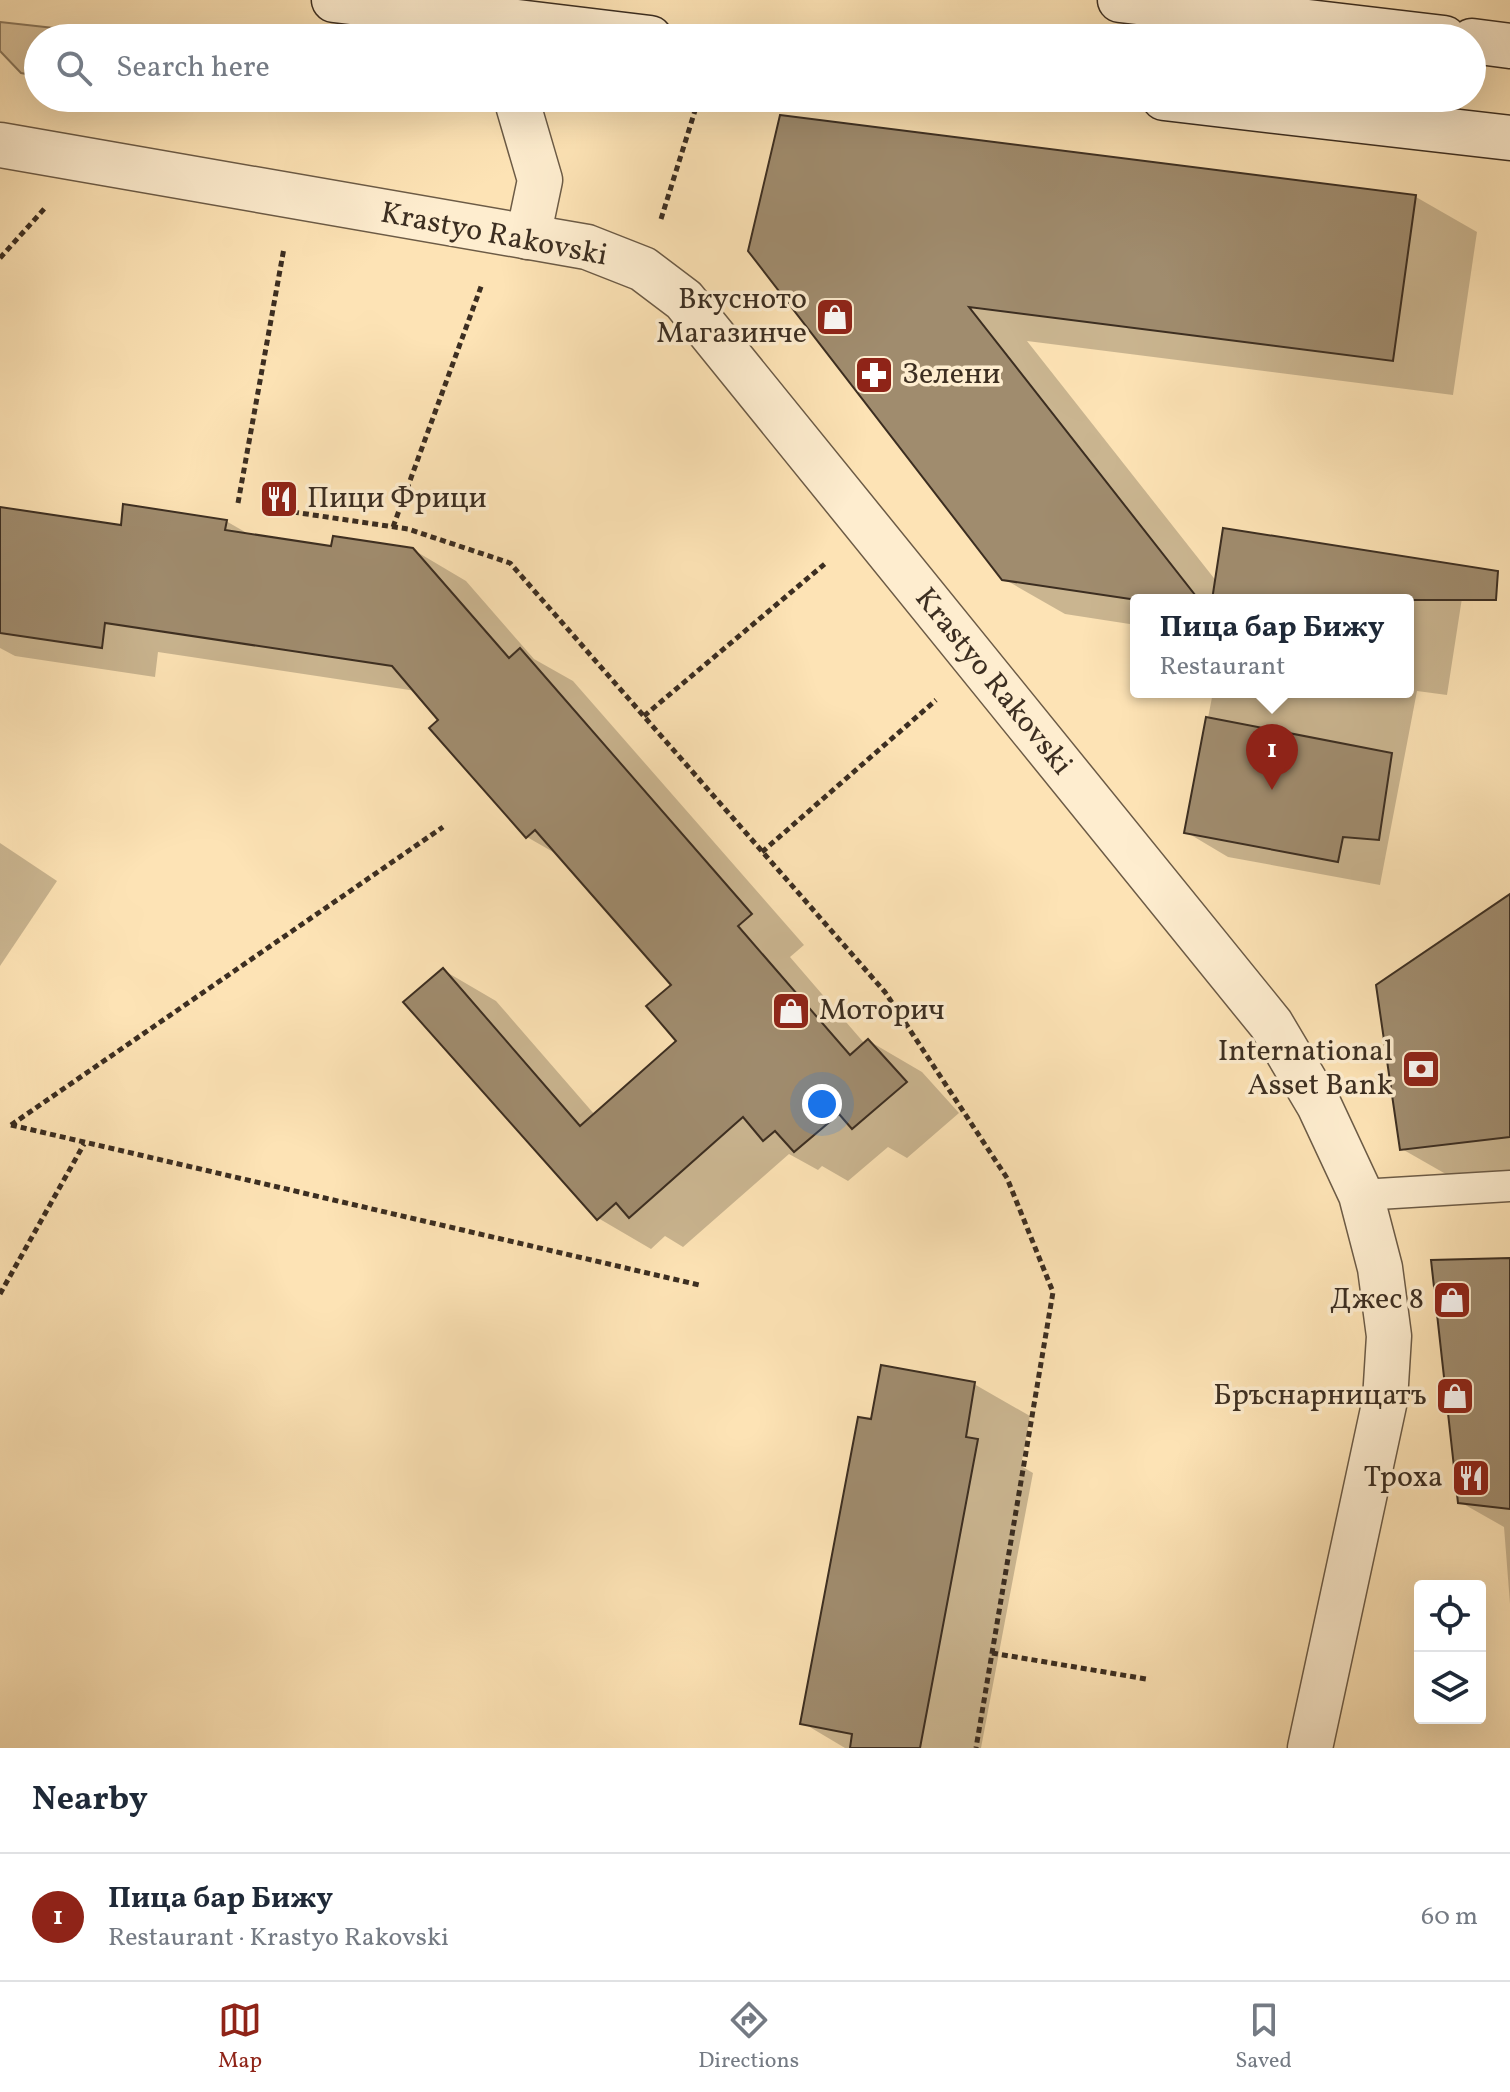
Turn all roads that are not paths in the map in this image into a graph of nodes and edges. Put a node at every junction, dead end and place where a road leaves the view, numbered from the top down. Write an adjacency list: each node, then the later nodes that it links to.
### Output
1 (334, 0): 3 (street)
2 (1120, 0): 4 (street)
3 (480, 24)
4 (1325, 24)
5 (1486, 43): 6 (street)
6 (1510, 46)
7 (520, 112): 11 (street)
8 (1285, 112): 9 (street)
9 (1510, 138)
10 (0, 145): 11 (street, Krastyo Rakovski)
11 (515, 235): 13 (street, Krastyo Rakovski)
12 (1510, 1186): 13 (lane)
13 (1361, 1195): 14 (street, Krastyo Rakovski)
14 (1310, 1748)

